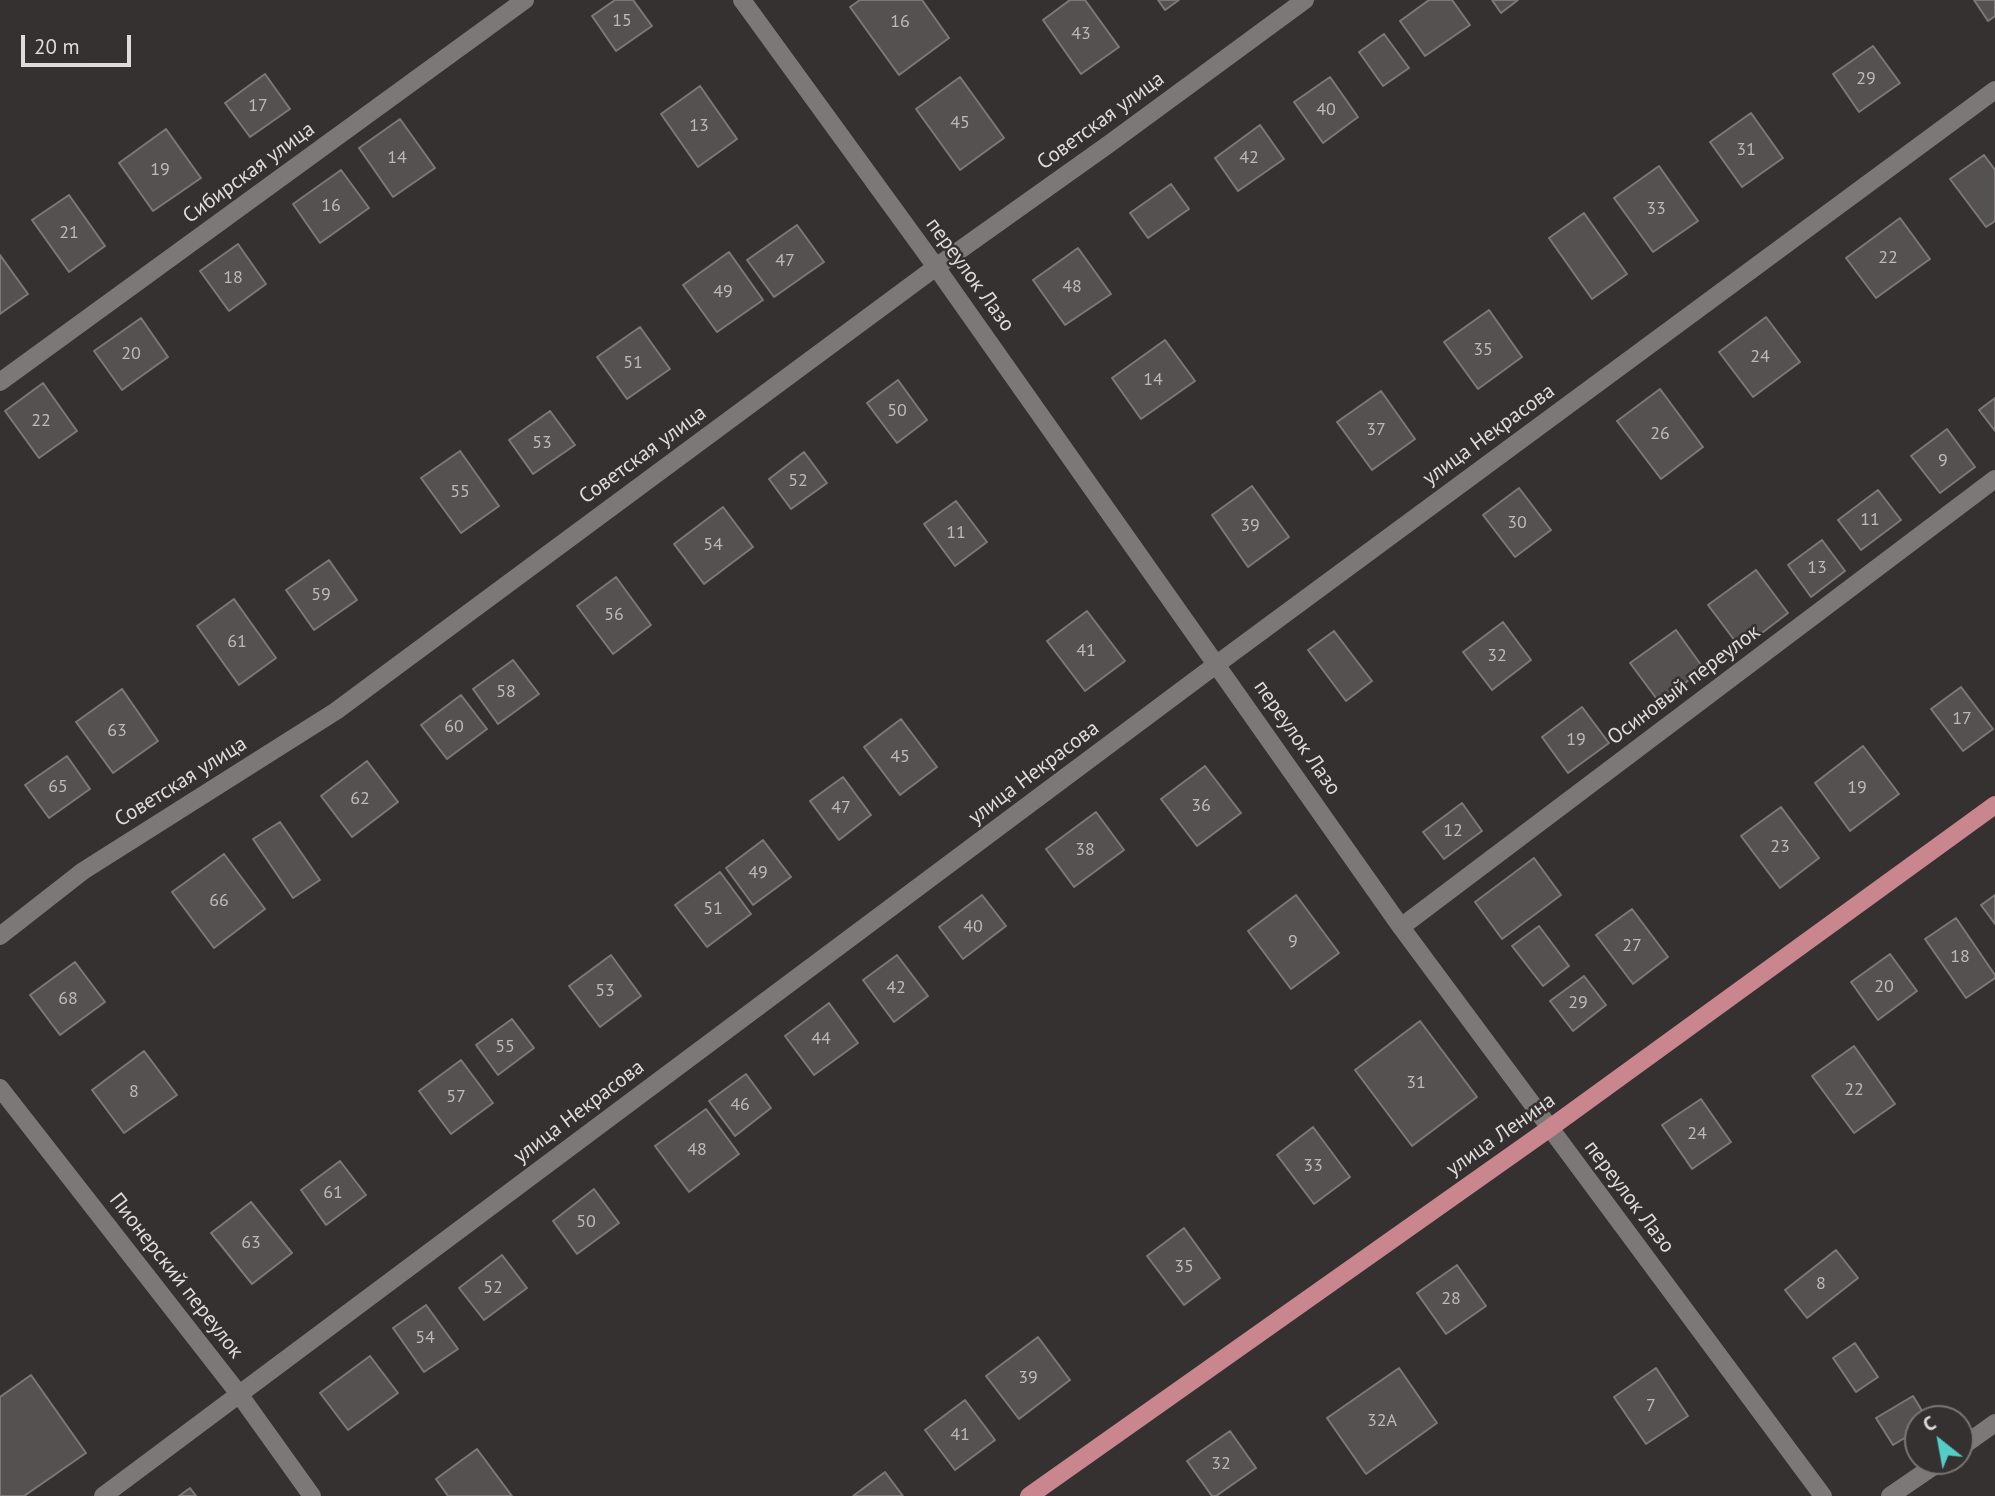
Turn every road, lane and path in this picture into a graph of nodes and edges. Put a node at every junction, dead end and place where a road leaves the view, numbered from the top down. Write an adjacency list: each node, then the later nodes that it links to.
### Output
1 (525, 0): 6 (street, Сибирская улица)
2 (742, 0): 5 (street, переулок Лазо)
3 (1305, 0): 5 (street, Советская улица)
4 (1995, 90): 8 (street, улица Некрасова)
5 (936, 267): 8 (street, переулок Лазо); 11 (street, Советская улица)
6 (0, 382)
7 (1995, 479): 10 (street, Осиновый переулок)
8 (1217, 664): 10 (street, переулок Лазо); 14 (street, улица Некрасова)
9 (1995, 805): 13 (main road, улица Ленина)
10 (1401, 927): 13 (street, переулок Лазо)
11 (0, 936)
12 (0, 1088): 14 (street, Пионерский переулок)
13 (1550, 1128): 20 (main road, улица Ленина); 21 (street, переулок Лазо)
14 (239, 1394): 18 (street, улица Некрасова); 19 (street, Пионерский переулок)
15 (1995, 1423): 16 (street)
16 (1974, 1438)
17 (1921, 1475): 22 (street)
18 (103, 1496)
19 (312, 1496)
20 (1029, 1496)
21 (1823, 1496)
22 (1890, 1496)

